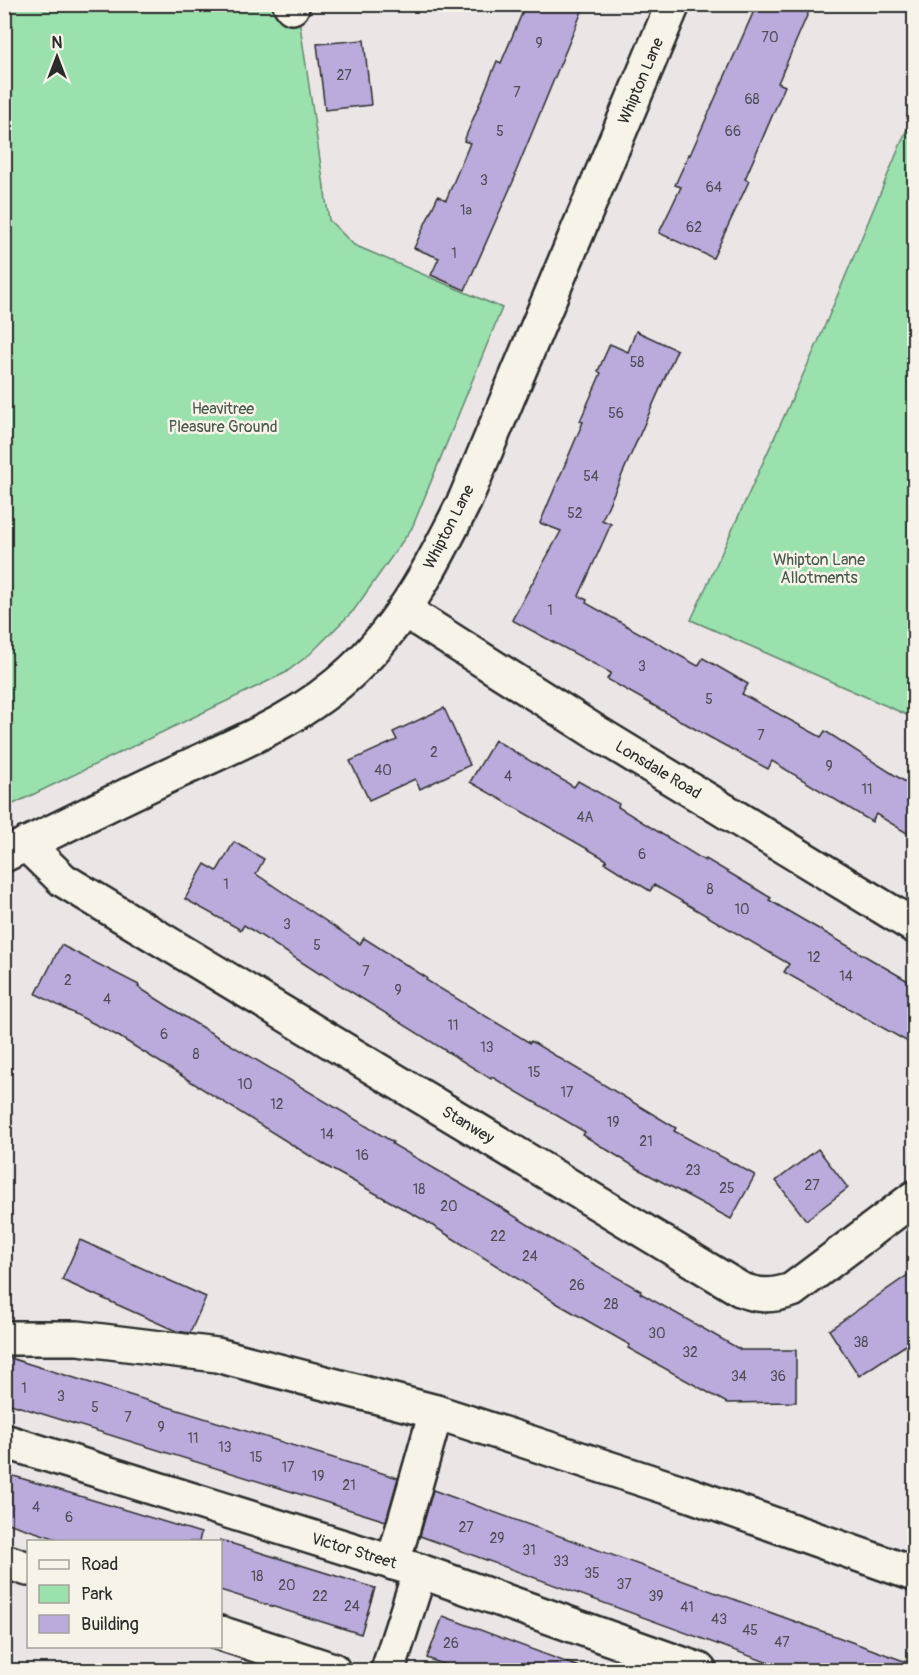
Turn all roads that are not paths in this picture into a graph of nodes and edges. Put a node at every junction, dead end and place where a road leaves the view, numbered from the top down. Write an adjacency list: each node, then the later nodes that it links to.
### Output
1 (674, 4): 2 (street, Whipton Lane)
2 (404, 610): 3 (street, Whipton Lane); 4 (street, Lonsdale Road)
3 (15, 850): 5 (street, Stanwey)
4 (915, 926)
5 (915, 1198)
6 (4, 1338): 7 (street)
7 (436, 1412): 10 (street); 12 (street)
8 (4, 1441): 10 (street, Victor Street)
9 (4, 1561): 11 (street)
10 (406, 1567): 15 (street); 16 (street, Victor Street)
11 (27, 1569)
12 (915, 1574)
13 (222, 1634): 14 (street)
14 (333, 1671)
15 (388, 1671)
16 (699, 1671)

